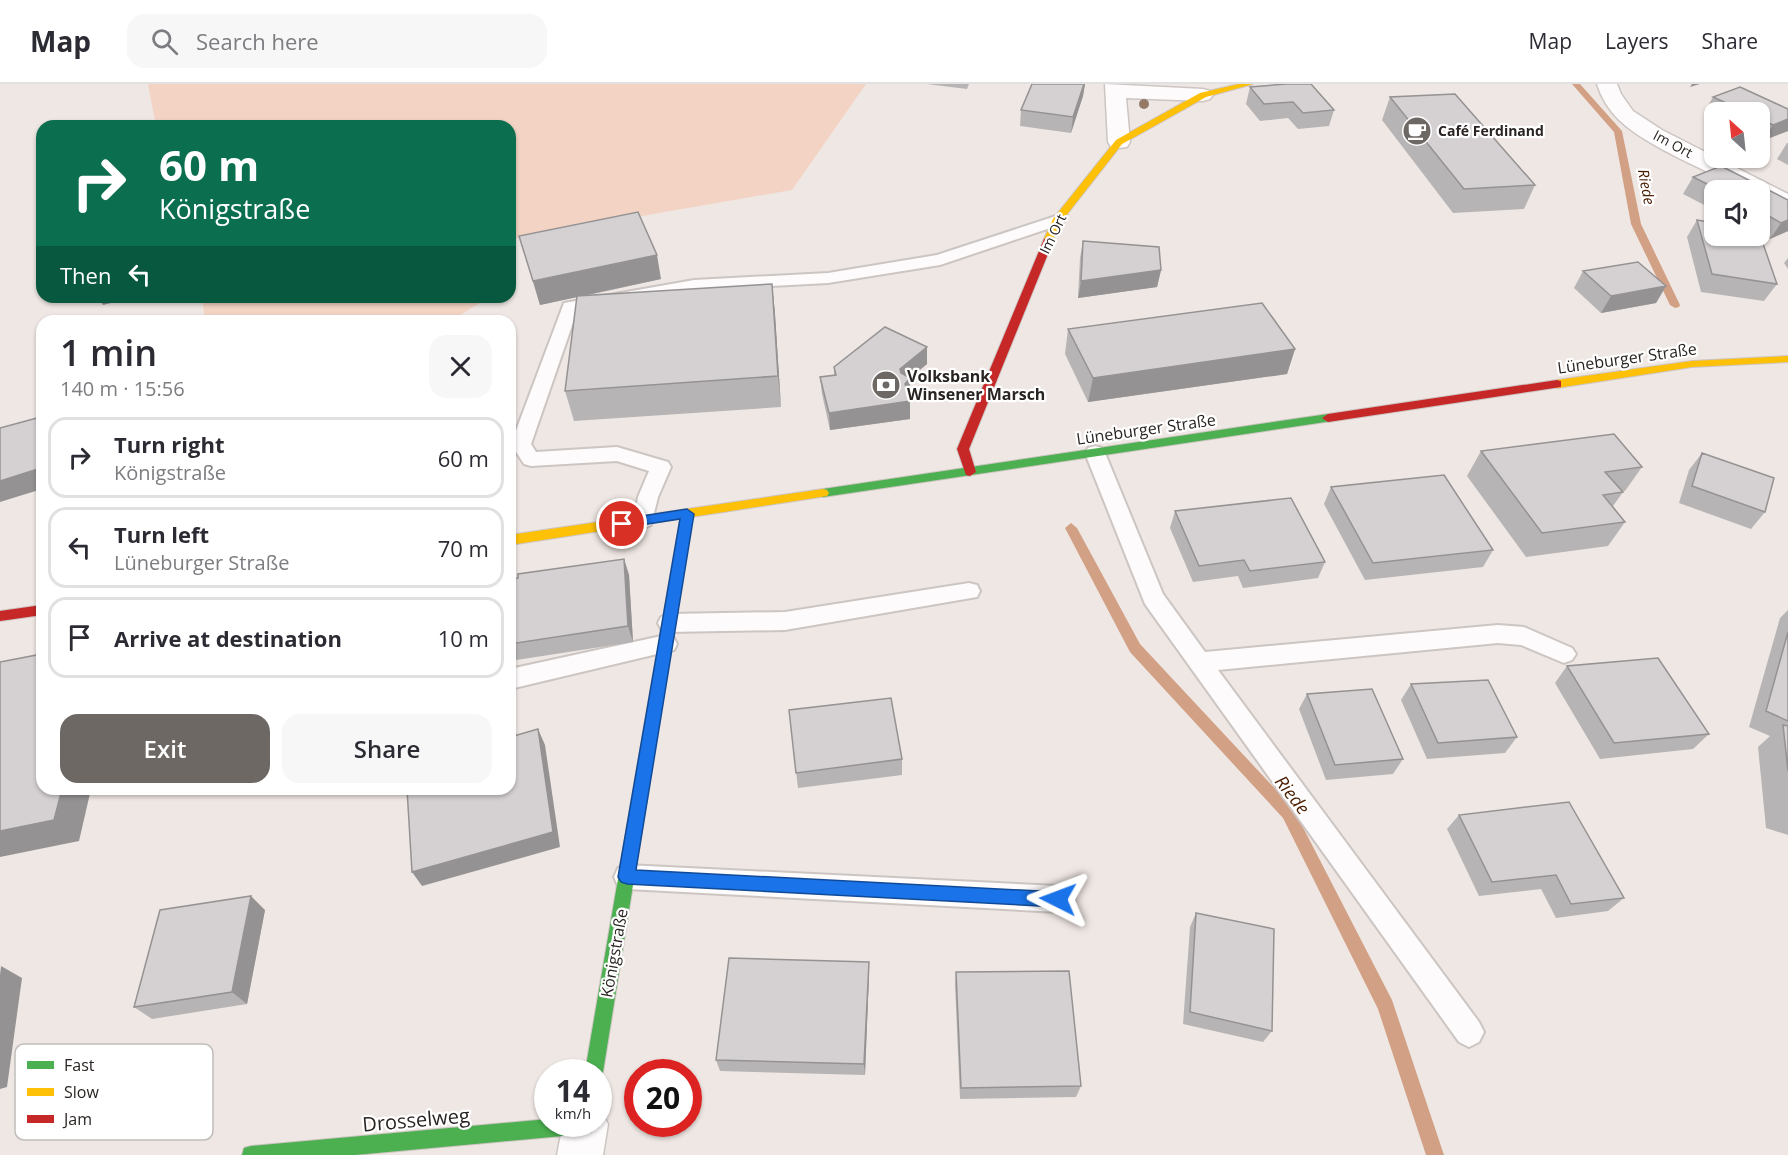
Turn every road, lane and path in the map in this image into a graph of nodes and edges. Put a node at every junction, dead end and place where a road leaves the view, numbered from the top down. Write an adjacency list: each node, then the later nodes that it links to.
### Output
1 (1249, 84): 4 (street, Im Ort)
2 (1607, 84): 6 (street, Im Ort)
3 (1115, 87): 4 (street); 5 (street)
4 (1203, 95): 5 (street, Im Ort)
5 (1119, 142): 7 (street, Im Ort)
6 (1788, 203)
7 (1056, 221): 10 (street, Im Ort); 12 (lane)
8 (1788, 359): 9 (street, Lüneburger Straße)
9 (1095, 453): 10 (street, Lüneburger Straße); 19 (lane)
10 (970, 472): 11 (street, Lüneburger Straße)
11 (687, 514): 12 (street, Lüneburger Straße); 17 (street, Königstraße)
12 (644, 520): 13 (street, Lüneburger Straße)
13 (516, 539)
14 (969, 591): 17 (lane)
15 (36, 611): 16 (street)
16 (0, 616)
17 (667, 633): 20 (lane); 21 (street, Königstraße)
18 (1564, 654): 19 (lane)
19 (1200, 662): 23 (lane)
20 (516, 677)
21 (627, 877): 22 (lane); 24 (street, Königstraße)
22 (1058, 899)
23 (1469, 1032)
24 (596, 1059)
25 (536, 1137): 26 (street, Drosselweg)
26 (251, 1155)

